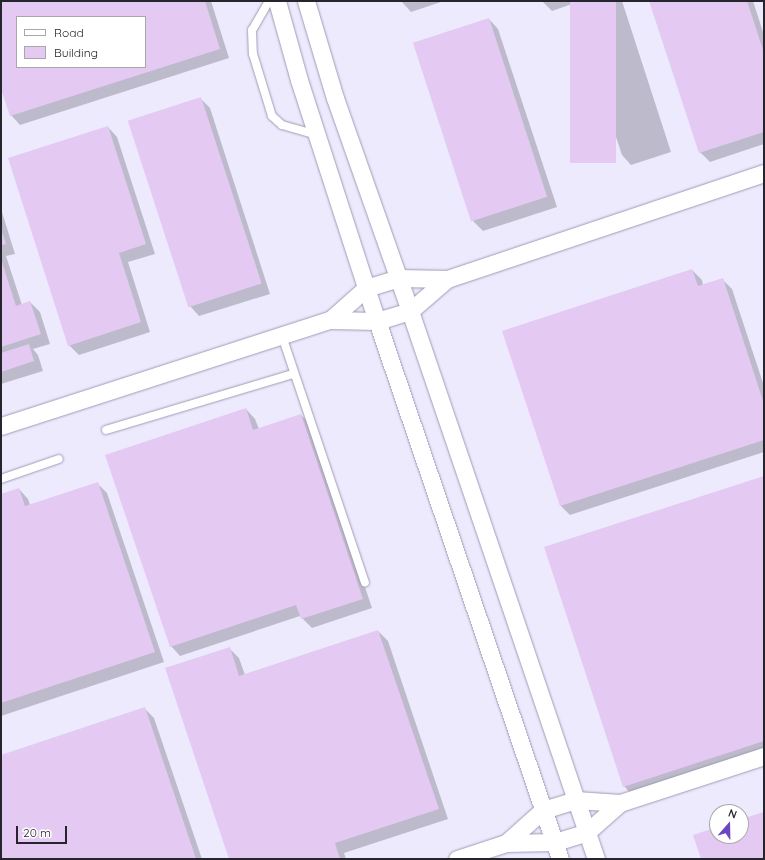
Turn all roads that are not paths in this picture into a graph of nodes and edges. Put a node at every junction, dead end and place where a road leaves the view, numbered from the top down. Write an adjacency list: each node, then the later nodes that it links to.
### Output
1 (269, 1): 4 (lane)
2 (276, 1): 4 (street)
3 (306, 1): 6 (street)
4 (317, 135): 8 (street)
5 (764, 172): 7 (street)
6 (399, 278): 7 (street); 8 (street); 9 (street)
7 (447, 279): 9 (street)
8 (366, 288): 10 (street); 11 (street)
9 (410, 311): 11 (street); 20 (street)
10 (330, 320): 11 (street); 12 (street)
11 (377, 321): 22 (street)
12 (282, 336): 13 (lane); 14 (street)
13 (293, 374): 15 (lane); 18 (lane)
14 (1, 426)
15 (106, 430)
16 (59, 459): 17 (lane)
17 (1, 479)
18 (365, 582)
19 (764, 756): 21 (street)
20 (576, 800): 21 (street); 22 (street); 23 (street)
21 (620, 803): 23 (street)
22 (543, 810): 24 (street); 25 (street)
23 (587, 832): 24 (street); 28 (street)
24 (554, 842): 25 (street); 27 (street)
25 (506, 843): 26 (street)
26 (457, 859)
27 (560, 859)
28 (596, 859)

